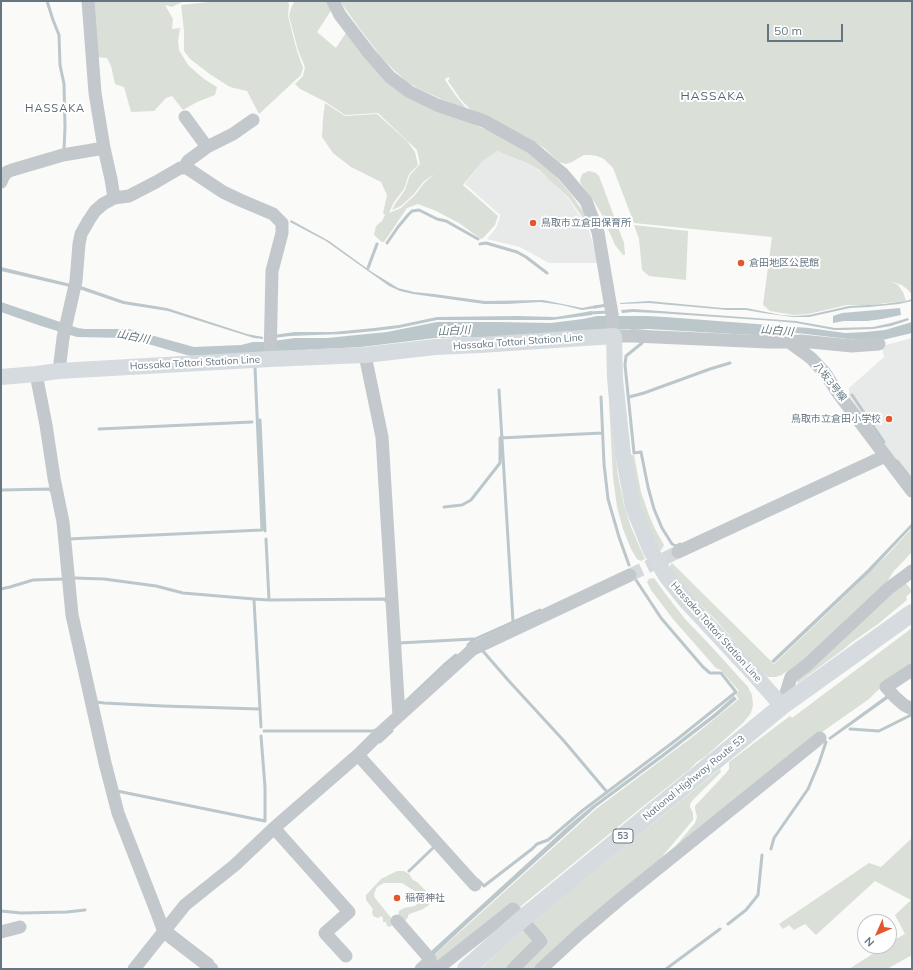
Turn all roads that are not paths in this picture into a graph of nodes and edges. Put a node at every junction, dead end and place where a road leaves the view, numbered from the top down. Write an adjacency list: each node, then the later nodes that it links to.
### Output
1 (88, 1): 6 (street)
2 (333, 1): 10 (street)
3 (185, 117): 5 (street)
4 (252, 120): 5 (street)
5 (207, 147): 7 (street)
6 (104, 148): 8 (street); 9 (street)
7 (184, 168): 9 (street); 14 (street)
8 (1, 182)
9 (114, 198): 15 (street)
10 (614, 334): 11 (street); 13 (main road, Hassaka Tottori Station Line); 25 (main road, Hassaka Tottori Station Line)
11 (789, 342): 12 (street); 18 (street, 八坂3号線)
12 (879, 344)
13 (365, 355): 14 (main road, Hassaka Tottori Station Line); 27 (street)
14 (270, 359): 15 (main road, Hassaka Tottori Station Line)
15 (59, 371): 16 (main road, Hassaka Tottori Station Line)
16 (36, 374): 17 (main road, Hassaka Tottori Station Line); 36 (street)
17 (1, 377)
18 (885, 456): 19 (street, 八坂3号線); 20 (street)
19 (912, 491)
20 (678, 552)
21 (630, 575): 27 (street)
22 (909, 578): 25 (street)
23 (912, 613): 25 (highway, National Highway Route 53 / 53)
24 (912, 670): 26 (street)
25 (782, 706): 32 (highway, National Highway Route 53 / 53)
26 (912, 709)
27 (399, 716): 29 (street)
28 (820, 738): 44 (street)
29 (358, 755): 30 (street); 31 (street)
30 (274, 828): 36 (street); 37 (street)
31 (475, 885)
32 (522, 919): 41 (street); 42 (highway, National Highway Route 53 / 53); 43 (street)
33 (397, 921): 40 (street)
34 (20, 927): 35 (street)
35 (1, 932)
36 (164, 932): 38 (street); 39 (street)
37 (346, 956)
38 (134, 969)
39 (212, 969)
40 (421, 969)
41 (438, 969)
42 (466, 969)
43 (512, 969)
44 (541, 969)

